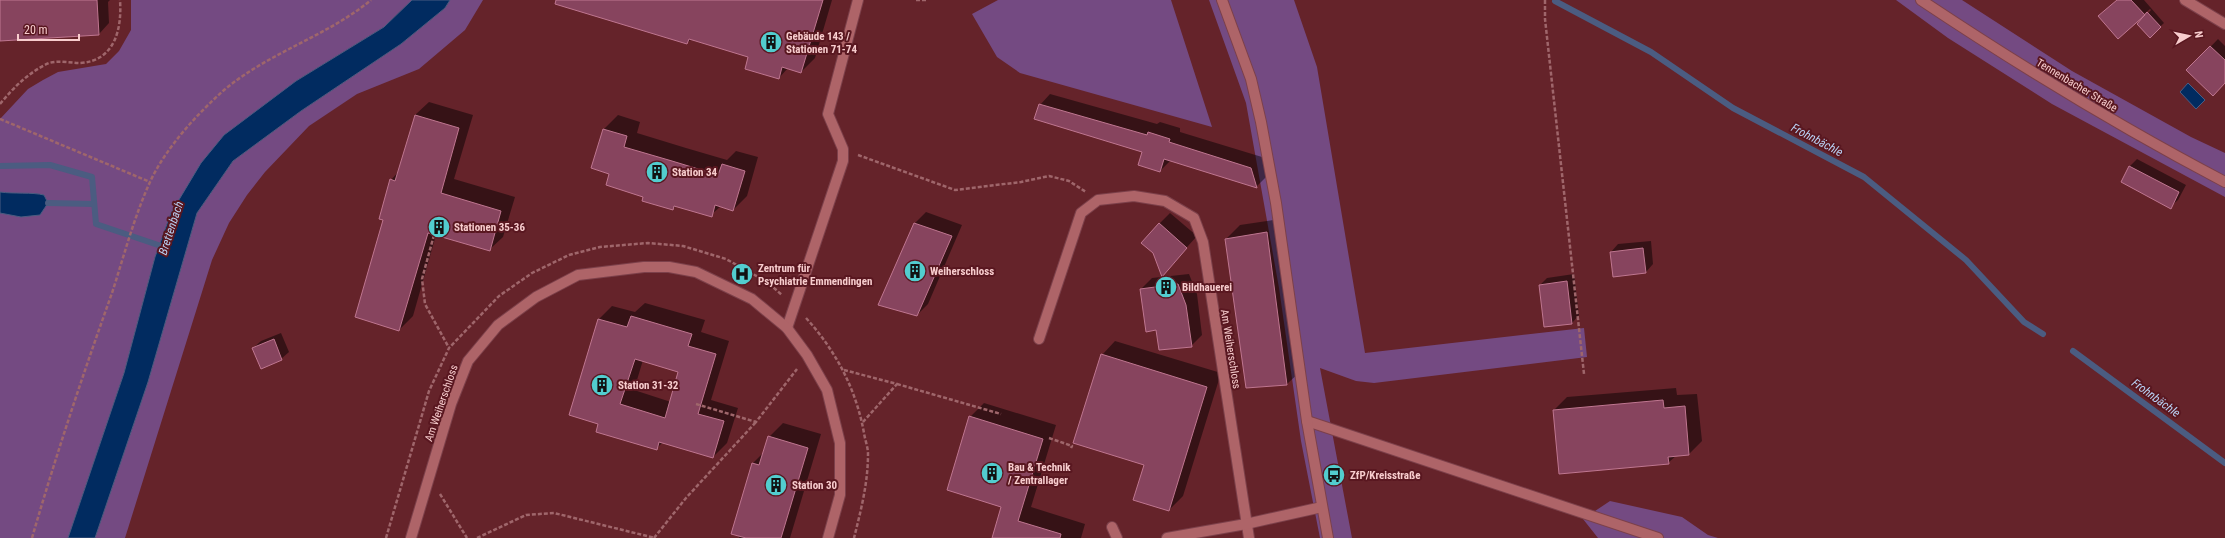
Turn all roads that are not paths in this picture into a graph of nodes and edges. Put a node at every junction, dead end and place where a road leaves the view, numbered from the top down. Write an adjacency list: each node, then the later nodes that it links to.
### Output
1 (858, 0): 7 (street)
2 (1222, 0): 9 (street)
3 (1921, 0): 6 (street, Tennenbacher Straße)
4 (2186, 0): 5 (street)
5 (2225, 24)
6 (2225, 182)
7 (787, 328): 13 (street, Am Weiherschloss); 14 (street, Am Weiherschloss)
8 (1039, 339): 11 (street, Am Weiherschloss)
9 (1307, 421): 10 (street); 19 (street)
10 (1322, 507): 11 (street); 18 (street)
11 (1246, 524): 16 (street); 17 (street, Am Weiherschloss)
12 (1112, 526): 15 (street)
13 (411, 538)
14 (828, 538)
15 (1117, 538)
16 (1167, 538)
17 (1249, 538)
18 (1328, 538)
19 (1658, 538)

